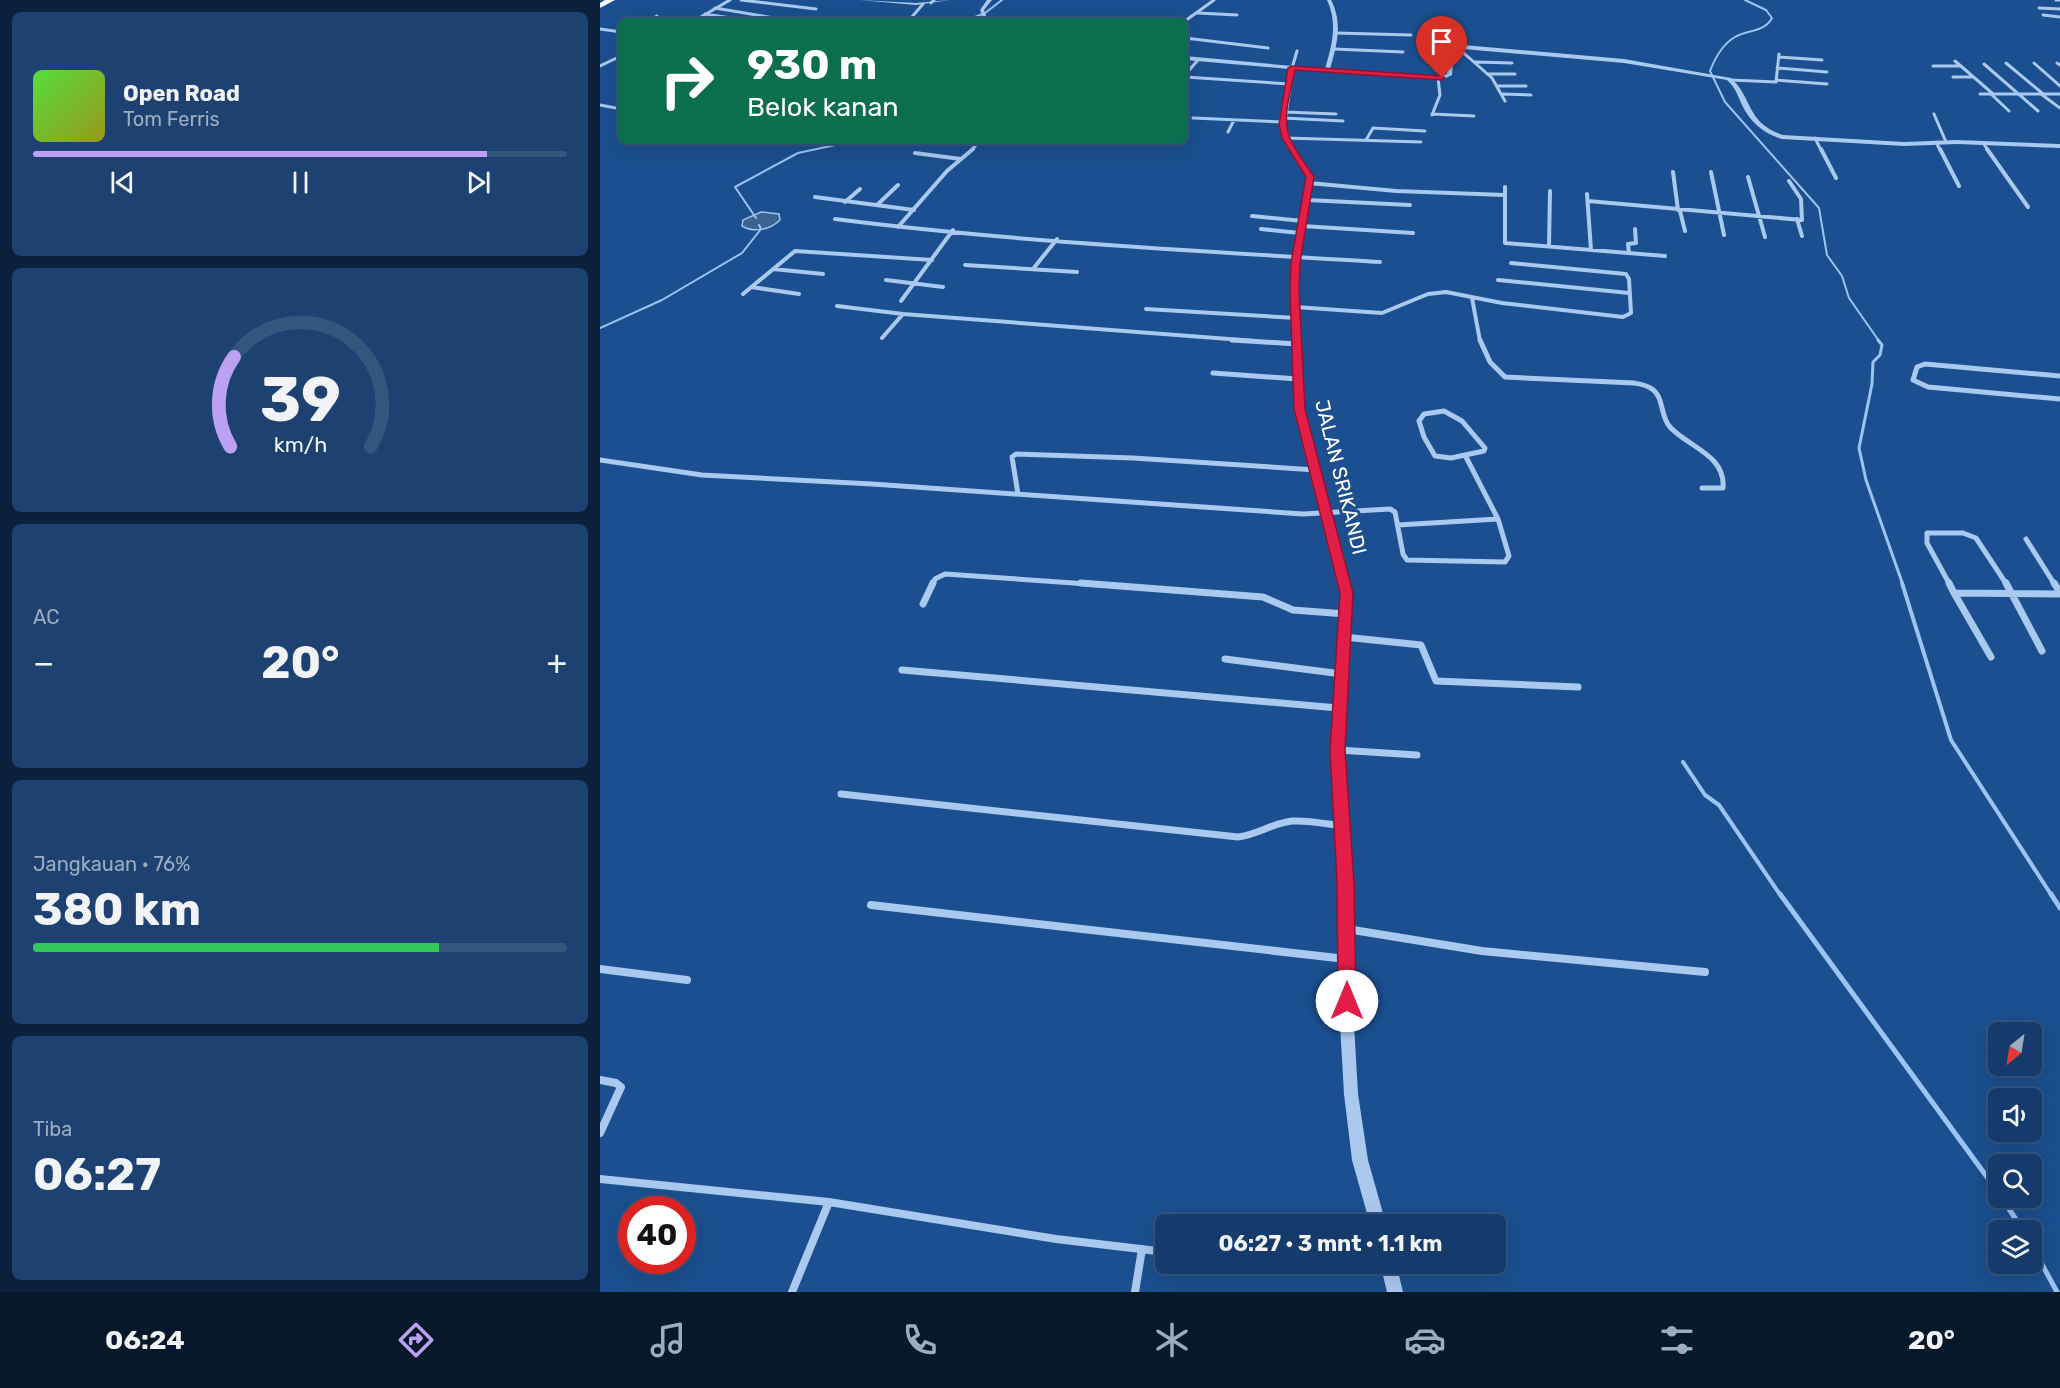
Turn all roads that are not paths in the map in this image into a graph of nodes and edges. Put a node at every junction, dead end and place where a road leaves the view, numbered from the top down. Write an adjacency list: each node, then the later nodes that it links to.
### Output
1 (612, 0): 13 (highway)
2 (730, 0): 14 (street)
3 (741, 0): 11 (street)
4 (783, 0): 11 (street)
5 (861, 0): 12 (street)
6 (948, 0): 10 (street)
7 (990, 0): 29 (street)
8 (1214, 0): 18 (street)
9 (1329, 0): 33 (street)
10 (932, 2): 12 (street)
11 (776, 4): 16 (street)
12 (923, 4): 28 (street)
13 (600, 6)
14 (715, 8): 19 (street); 27 (street)
15 (2039, 8): 17 (street)
16 (816, 9)
17 (2060, 9)
18 (1198, 13): 20 (street); 30 (street)
19 (705, 14): 25 (street); 26 (street)
20 (1237, 15)
21 (2043, 15): 23 (street)
22 (657, 16): 24 (street)
23 (2060, 16)
24 (653, 18)
25 (698, 18)
26 (731, 18)
27 (774, 18)
28 (911, 18)
29 (985, 18)
30 (1188, 19)
31 (600, 29): 32 (street)
32 (618, 32)
33 (1336, 33): 34 (street); 38 (street)
34 (1411, 35)
35 (1188, 38): 36 (street)
36 (1268, 48)
37 (1458, 48): 46 (street); 64 (street); 65 (street)
38 (1334, 49): 40 (street); 56 (street)
39 (1297, 51): 54 (street)
40 (1403, 52)
41 (618, 57): 51 (street)
42 (1188, 58): 43 (street)
43 (1198, 60): 54 (street); 57 (street)
44 (1822, 60): 55 (street)
45 (1955, 61): 53 (street)
46 (1475, 62): 47 (street); 59 (street)
47 (1512, 63)
48 (2006, 63): 76 (street)
49 (2034, 63): 71 (street)
50 (1984, 64): 75 (street)
51 (600, 66)
52 (1933, 66): 53 (street)
53 (1960, 66): 62 (street)
54 (1292, 68): 56 (street); 67 (street, JALAN SRIKANDI)
55 (1777, 68): 58 (street); 66 (street)
56 (1327, 70): 64 (street)
57 (1188, 72)
58 (1827, 72)
59 (1487, 74): 60 (street); 69 (street)
60 (1515, 74)
61 (1188, 76): 67 (street)
62 (1973, 76): 63 (street); 74 (street)
63 (1953, 77)
64 (1438, 78): 87 (street)
65 (1731, 80): 66 (street); 95 (street)
66 (1776, 80): 68 (street)
67 (1289, 84): 88 (street, JALAN SRIKANDI)
68 (1827, 84)
69 (1497, 86): 70 (street); 72 (street)
70 (1526, 86)
71 (2060, 86)
72 (1503, 94): 78 (street); 79 (street)
73 (1980, 94): 74 (street)
74 (1992, 94): 75 (street); 83 (street)
75 (2017, 94): 76 (street); 84 (street)
76 (2042, 94): 77 (street); 82 (street)
77 (2060, 94)
78 (1531, 95)
79 (1505, 101)
80 (600, 105): 81 (street)
81 (618, 108)
82 (2060, 108)
83 (2009, 111)
84 (2038, 111)
85 (1336, 114): 88 (street)
86 (1934, 114): 99 (street)
87 (1474, 116)
88 (1284, 117): 90 (street); 91 (street); 94 (street, JALAN SRIKANDI)
89 (1192, 118): 90 (street)
90 (1234, 120): 93 (street)
91 (1343, 121)
92 (1425, 131): 96 (street)
93 (1228, 132)
94 (1286, 138): 96 (street); 110 (street, JALAN SRIKANDI)
95 (1815, 138): 98 (street); 108 (street)
96 (1366, 140): 97 (street)
97 (1421, 142)
98 (1936, 142): 99 (street); 112 (street)
99 (1946, 142): 100 (street)
100 (1983, 143): 102 (street); 124 (street)
101 (976, 144): 104 (street)
102 (2060, 146)
103 (915, 153): 104 (street)
104 (962, 160): 125 (street)
105 (1673, 172): 126 (street)
106 (1710, 172): 127 (street)
107 (1748, 177): 129 (street)
108 (1836, 178)
109 (1789, 182): 131 (street)
110 (1309, 183): 117 (street); 119 (street, JALAN SRIKANDI)
111 (898, 185): 122 (street)
112 (1959, 186)
113 (1505, 187): 117 (street)
114 (860, 189): 121 (street)
115 (1550, 191): 143 (street)
116 (1587, 194): 120 (street)
117 (1505, 195): 143 (street)
118 (815, 197): 121 (street)
119 (1307, 200): 123 (street); 133 (street, JALAN SRIKANDI)
120 (1588, 201): 126 (street); 144 (street)
121 (845, 202): 122 (street)
122 (877, 205): 125 (street)
123 (1410, 205)
124 (2028, 207)
125 (914, 210): 132 (street)
126 (1679, 211): 127 (street); 137 (street)
127 (1719, 214): 129 (street); 139 (street)
128 (1252, 216): 133 (street)
129 (1759, 217): 131 (street); 141 (street)
130 (835, 219): 132 (street)
131 (1797, 219): 140 (street)
132 (898, 227): 136 (street)
133 (1302, 227): 134 (street); 138 (street); 147 (street, JALAN SRIKANDI)
134 (1261, 229)
135 (1635, 229): 145 (street)
136 (953, 230): 142 (street); 148 (street)
137 (1685, 231)
138 (1413, 233)
139 (1724, 235)
140 (1802, 236)
141 (1765, 237)
142 (1057, 239): 147 (street); 153 (street)
143 (1549, 246): 144 (street)
144 (1591, 250): 145 (street)
145 (1629, 253): 146 (street)
146 (1665, 256)
147 (1297, 257): 149 (street); 167 (street, JALAN SRIKANDI)
148 (932, 260): 152 (street); 158 (street)
149 (1380, 261)
150 (1511, 263): 161 (street)
151 (965, 265): 153 (street)
152 (773, 269): 155 (street); 159 (street)
153 (1033, 269): 154 (street)
154 (1077, 272)
155 (823, 274)
156 (886, 280): 158 (street)
157 (1498, 280): 161 (street)
158 (915, 284): 160 (street); 165 (street)
159 (751, 287): 162 (street); 163 (street)
160 (943, 287)
161 (1629, 293): 164 (street)
162 (743, 294)
163 (800, 294)
164 (1472, 298): 167 (street); 180 (street)
165 (901, 302)
166 (837, 306): 169 (street)
167 (1295, 307): 170 (street, JALAN SRIKANDI)
168 (1146, 309): 170 (street)
169 (903, 314): 171 (street); 172 (street)
170 (1296, 318): 172 (street, JALAN SRIKANDI)
171 (882, 338)
172 (1296, 344): 175 (street, JALAN SRIKANDI)
173 (1213, 373): 175 (street)
174 (2060, 376): 176 (street)
175 (1298, 379): 179 (street, JALAN SRIKANDI)
176 (2060, 399)
177 (1466, 457): 177 (street); 183 (street)
178 (600, 460): 181 (street)
179 (1316, 470): 181 (street); 182 (street, JALAN SRIKANDI)
180 (1702, 488)
181 (1018, 494): 182 (street)
182 (1327, 514): 184 (street); 190 (street, JALAN SRIKANDI)
183 (1498, 519): 184 (street); 184 (street)
184 (1398, 525)
185 (2026, 539): 188 (street)
186 (1954, 593): 187 (street); 187 (street); 193 (street)
187 (2012, 593): 188 (street); 192 (street)
188 (2060, 593)
189 (923, 604): 190 (street)
190 (1346, 614): 191 (street, JALAN SRIKANDI)
191 (1344, 637): 196 (street, JALAN SRIKANDI); 197 (street)
192 (2042, 651)
193 (1991, 657)
194 (1225, 659): 196 (street)
195 (902, 670): 198 (street)
196 (1342, 674): 198 (street, JALAN SRIKANDI)
197 (1578, 687)
198 (1338, 708): 199 (street, JALAN SRIKANDI)
199 (1338, 750): 200 (street); 202 (street, JALAN SRIKANDI)
200 (1418, 755)
201 (841, 794): 202 (street)
202 (1343, 826): 204 (street, JALAN SRIKANDI)
203 (871, 905): 205 (street)
204 (1347, 929): 205 (street, JALAN SRIKANDI); 207 (street)
205 (1347, 959): 213 (street, JALAN SRIKANDI)
206 (600, 969): 208 (street)
207 (1705, 972)
208 (687, 980)
209 (600, 1080): 210 (street)
210 (600, 1133)
211 (600, 1179): 212 (street)
212 (829, 1202): 214 (street); 217 (street)
213 (1375, 1214)
214 (1142, 1249): 215 (street); 218 (street)
215 (1155, 1250)
216 (1391, 1274): 219 (street)
217 (792, 1292)
218 (1135, 1292)
219 (1395, 1292)

